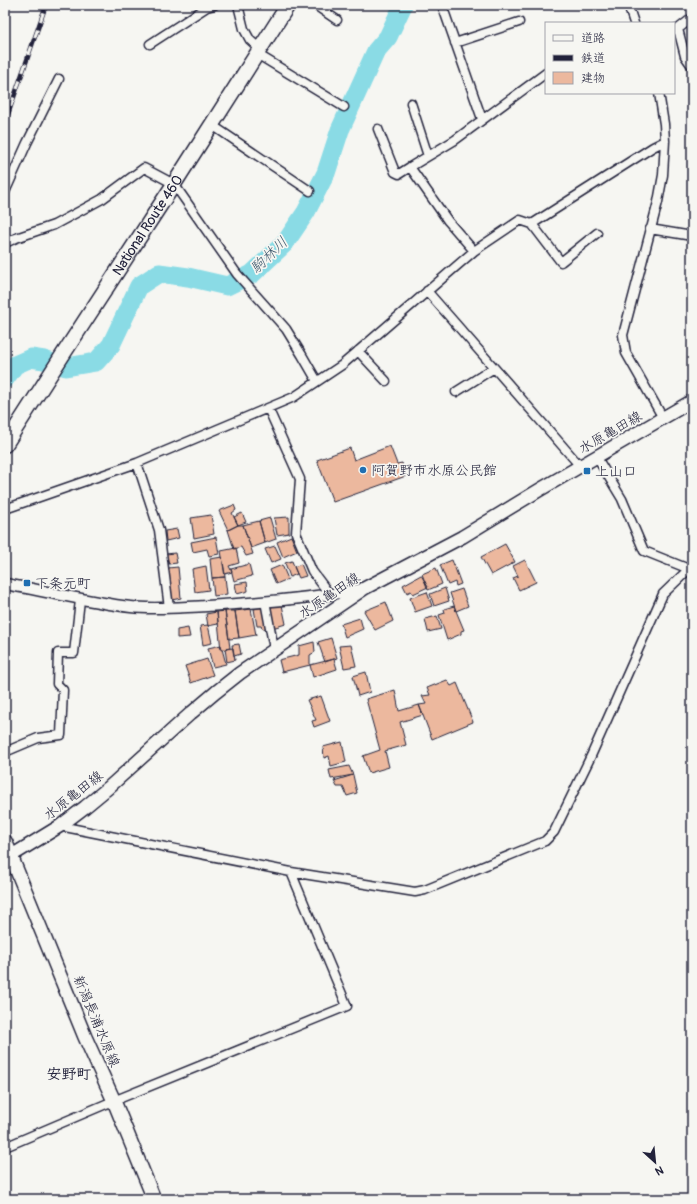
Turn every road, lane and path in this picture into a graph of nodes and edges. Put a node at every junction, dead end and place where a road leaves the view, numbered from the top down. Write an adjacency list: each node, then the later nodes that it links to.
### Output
1 (238, 5): 14 (street)
2 (288, 5): 14 (highway, National Route 460)
3 (315, 5): 8 (street)
4 (442, 5): 12 (street)
5 (628, 5): 10 (street)
6 (209, 6): 13 (street)
7 (692, 18): 11 (street)
8 (337, 20)
9 (519, 22): 12 (street)
10 (634, 22)
11 (676, 30): 15 (street)
12 (455, 43): 21 (street)
13 (150, 44)
14 (259, 51): 20 (street); 22 (highway, National Route 460)
15 (692, 66)
16 (545, 74): 21 (street)
17 (59, 79): 28 (street)
18 (659, 94): 24 (street)
19 (411, 103): 25 (street)
20 (344, 107)
21 (482, 119): 25 (street)
22 (212, 125): 27 (highway, National Route 460); 29 (street)
23 (378, 129): 26 (street)
24 (665, 141): 30 (street); 31 (street)
25 (428, 156): 26 (street)
26 (410, 167): 35 (street)
27 (174, 184): 34 (street); 39 (street); 45 (highway, National Route 460)
28 (5, 192)
29 (310, 192)
30 (532, 224): 32 (street); 35 (street)
31 (650, 229): 33 (street); 44 (street)
32 (597, 233)
33 (692, 236)
34 (5, 244)
35 (474, 251): 36 (street)
36 (427, 291): 37 (street); 38 (street)
37 (358, 351): 39 (street); 40 (street)
38 (494, 368): 41 (street); 48 (street)
39 (317, 381): 43 (street)
40 (386, 381)
41 (456, 392)
42 (692, 401): 44 (main road, 水原亀田線)
43 (268, 408): 47 (street); 53 (street)
44 (663, 418): 46 (main road, 水原亀田線)
45 (5, 446)
46 (596, 456): 48 (main road, 水原亀田線); 50 (street)
47 (137, 463): 49 (street); 56 (street)
48 (580, 466): 52 (main road, 水原亀田線)
49 (5, 508)
50 (690, 568): 62 (street)
51 (5, 584): 54 (street)
52 (365, 588): 53 (street); 57 (main road, 水原亀田線)
53 (330, 594): 55 (street)
54 (80, 600): 56 (street); 58 (street)
55 (265, 601): 56 (street); 57 (street)
56 (169, 608)
57 (274, 649): 59 (main road, 水原亀田線)
58 (5, 752)
59 (60, 826): 61 (main road, 水原亀田線); 62 (street)
60 (5, 842): 61 (highway)
61 (8, 858): 63 (main road, 新潟長浦水原線)
62 (291, 872): 63 (street)
63 (114, 1101): 64 (street); 65 (main road, 新潟長浦水原線)
64 (5, 1147)
65 (154, 1199)

